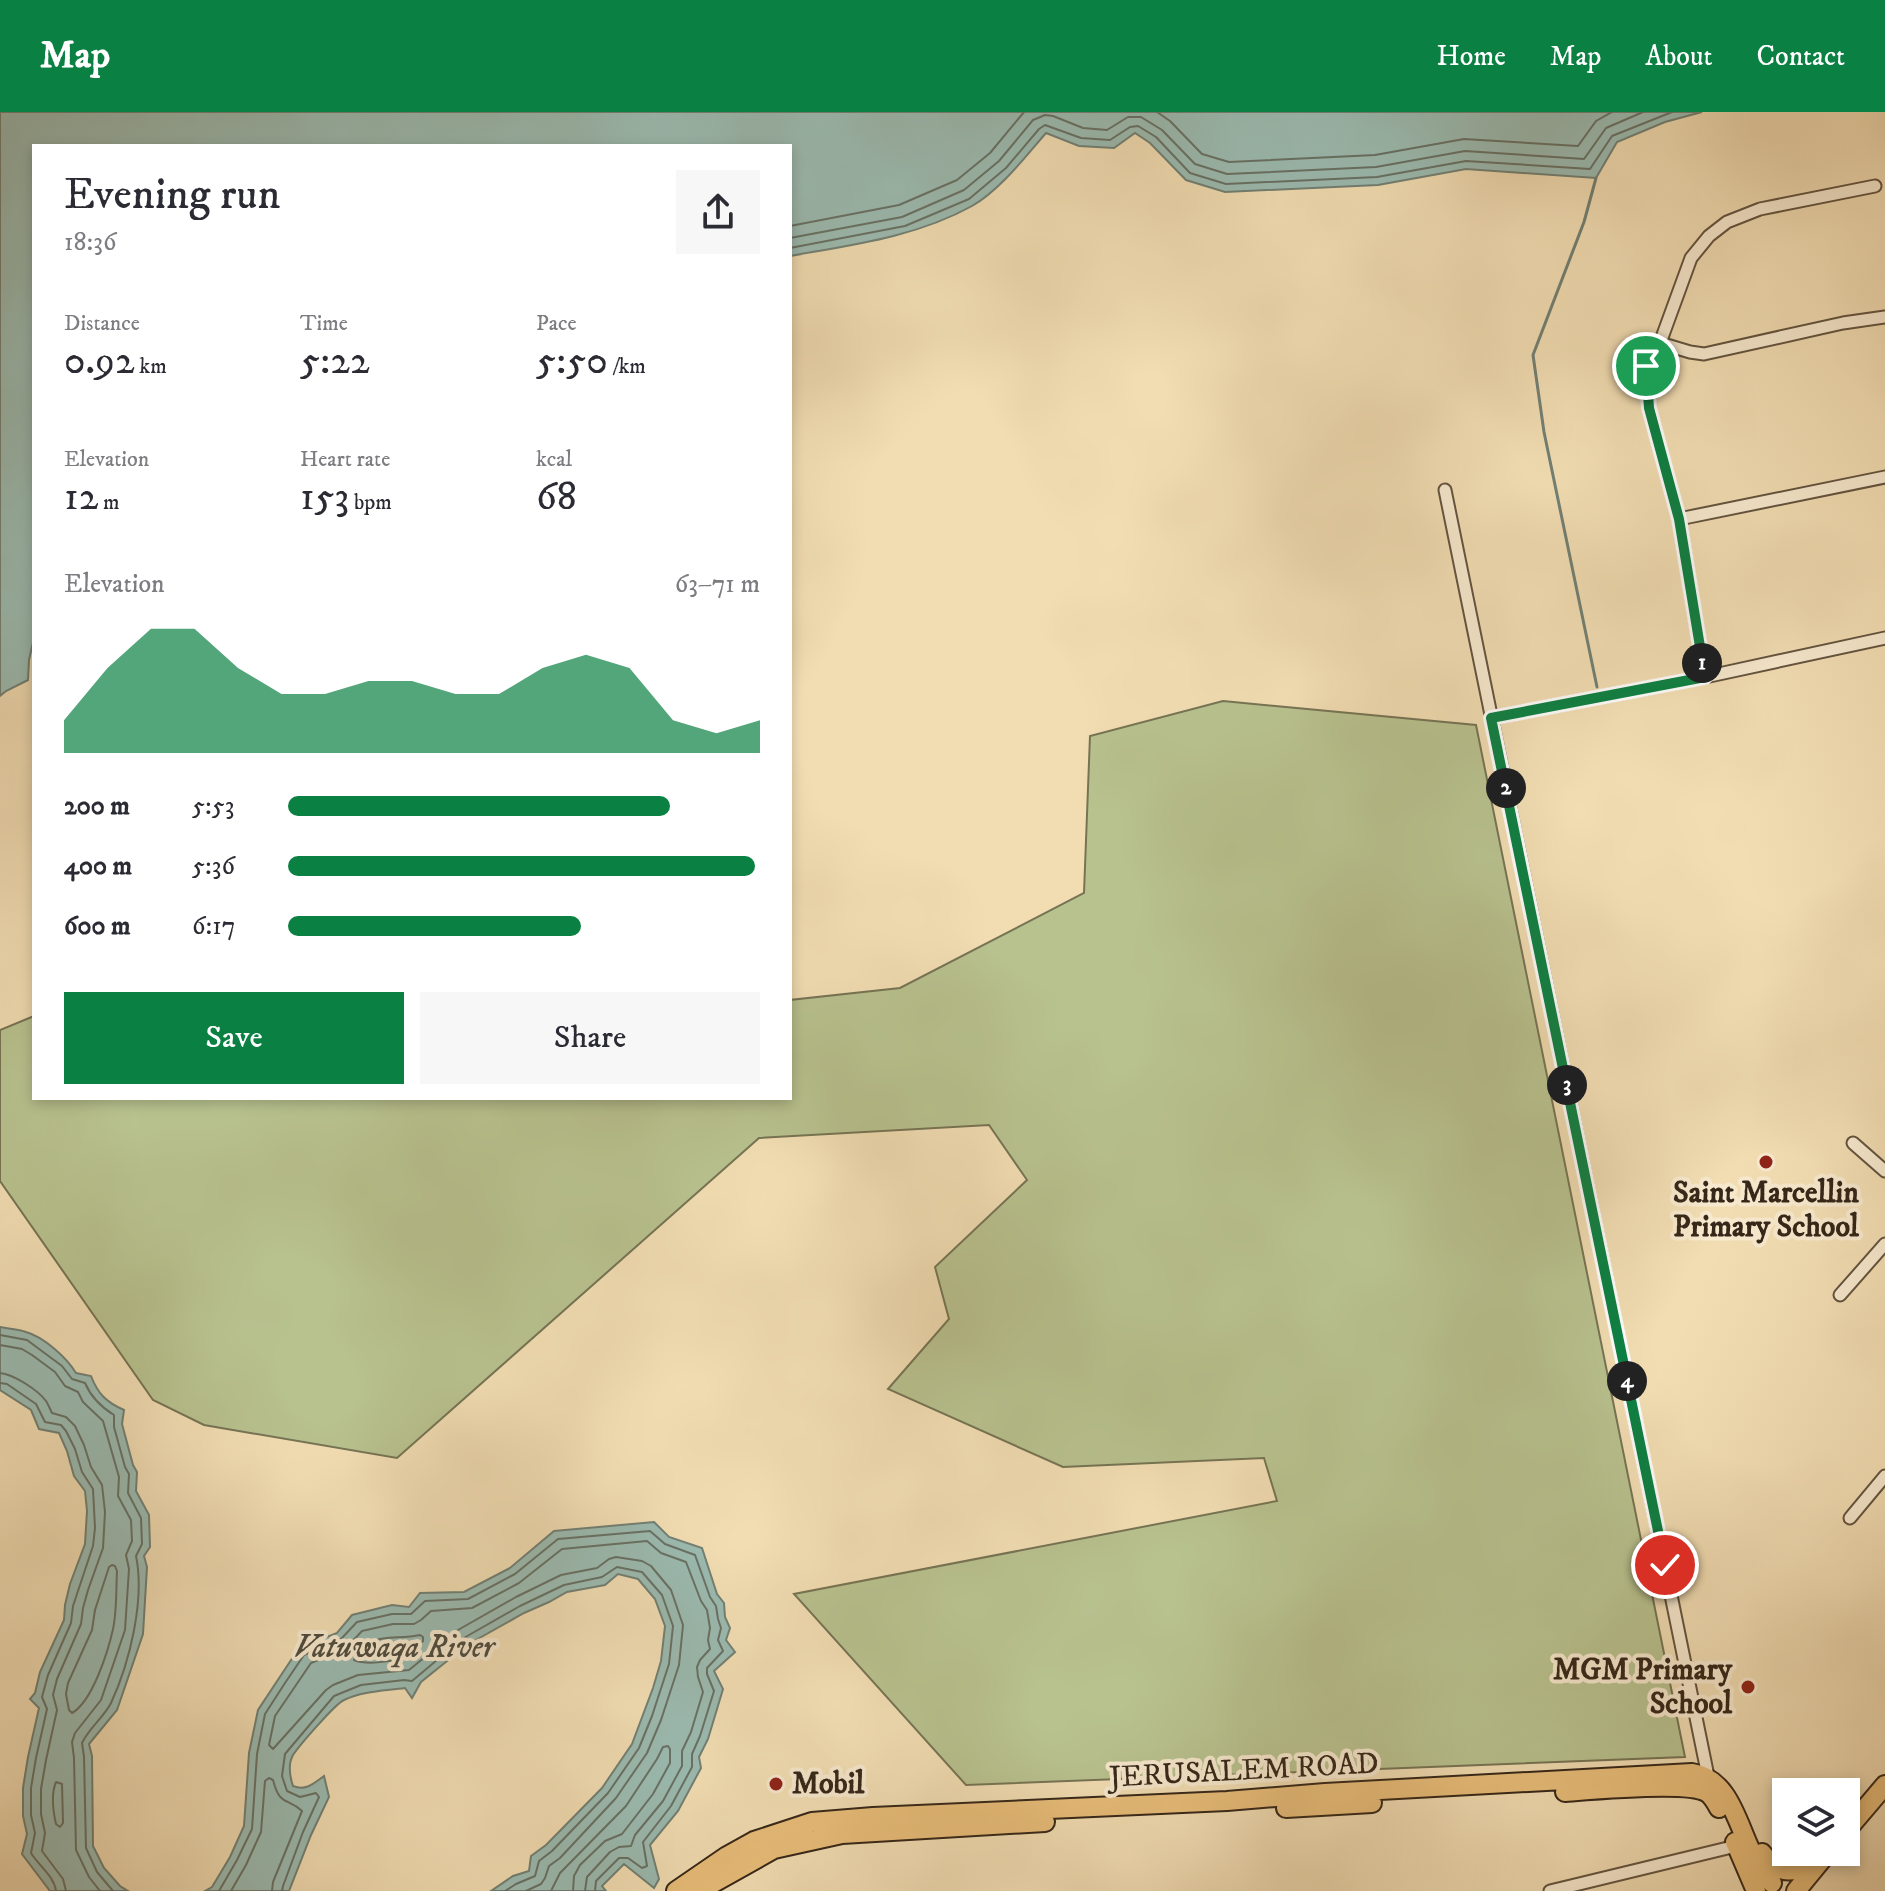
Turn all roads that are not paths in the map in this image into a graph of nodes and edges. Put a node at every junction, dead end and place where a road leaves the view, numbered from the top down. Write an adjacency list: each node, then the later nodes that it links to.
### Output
1 (1875, 186): 3 (street)
2 (1885, 317): 3 (street)
3 (1660, 343): 6 (street)
4 (1885, 477): 6 (street)
5 (1445, 490): 9 (street)
6 (1679, 519): 8 (street)
7 (1885, 638): 8 (street)
8 (1705, 677): 9 (street)
9 (1491, 718): 17 (street)
10 (1853, 1143): 11 (street)
11 (1885, 1171)
12 (1885, 1244): 13 (street)
13 (1840, 1295)
14 (1885, 1476): 15 (street)
15 (1850, 1518)
16 (1885, 1785): 18 (main road)
17 (1708, 1786): 19 (main road); 20 (main road); 26 (main road, JERUSALEM ROAD); 27 (main road, JERUSALEM ROAD)
18 (1860, 1814)
19 (1735, 1815): 21 (main road); 25 (main road)
20 (1736, 1846): 25 (main road); 28 (street)
21 (1772, 1863)
22 (1775, 1866): 23 (main road)
23 (1804, 1866)
24 (1812, 1866): 25 (main road)
25 (1776, 1889)
26 (676, 1891)
27 (699, 1891)
28 (1550, 1891)

